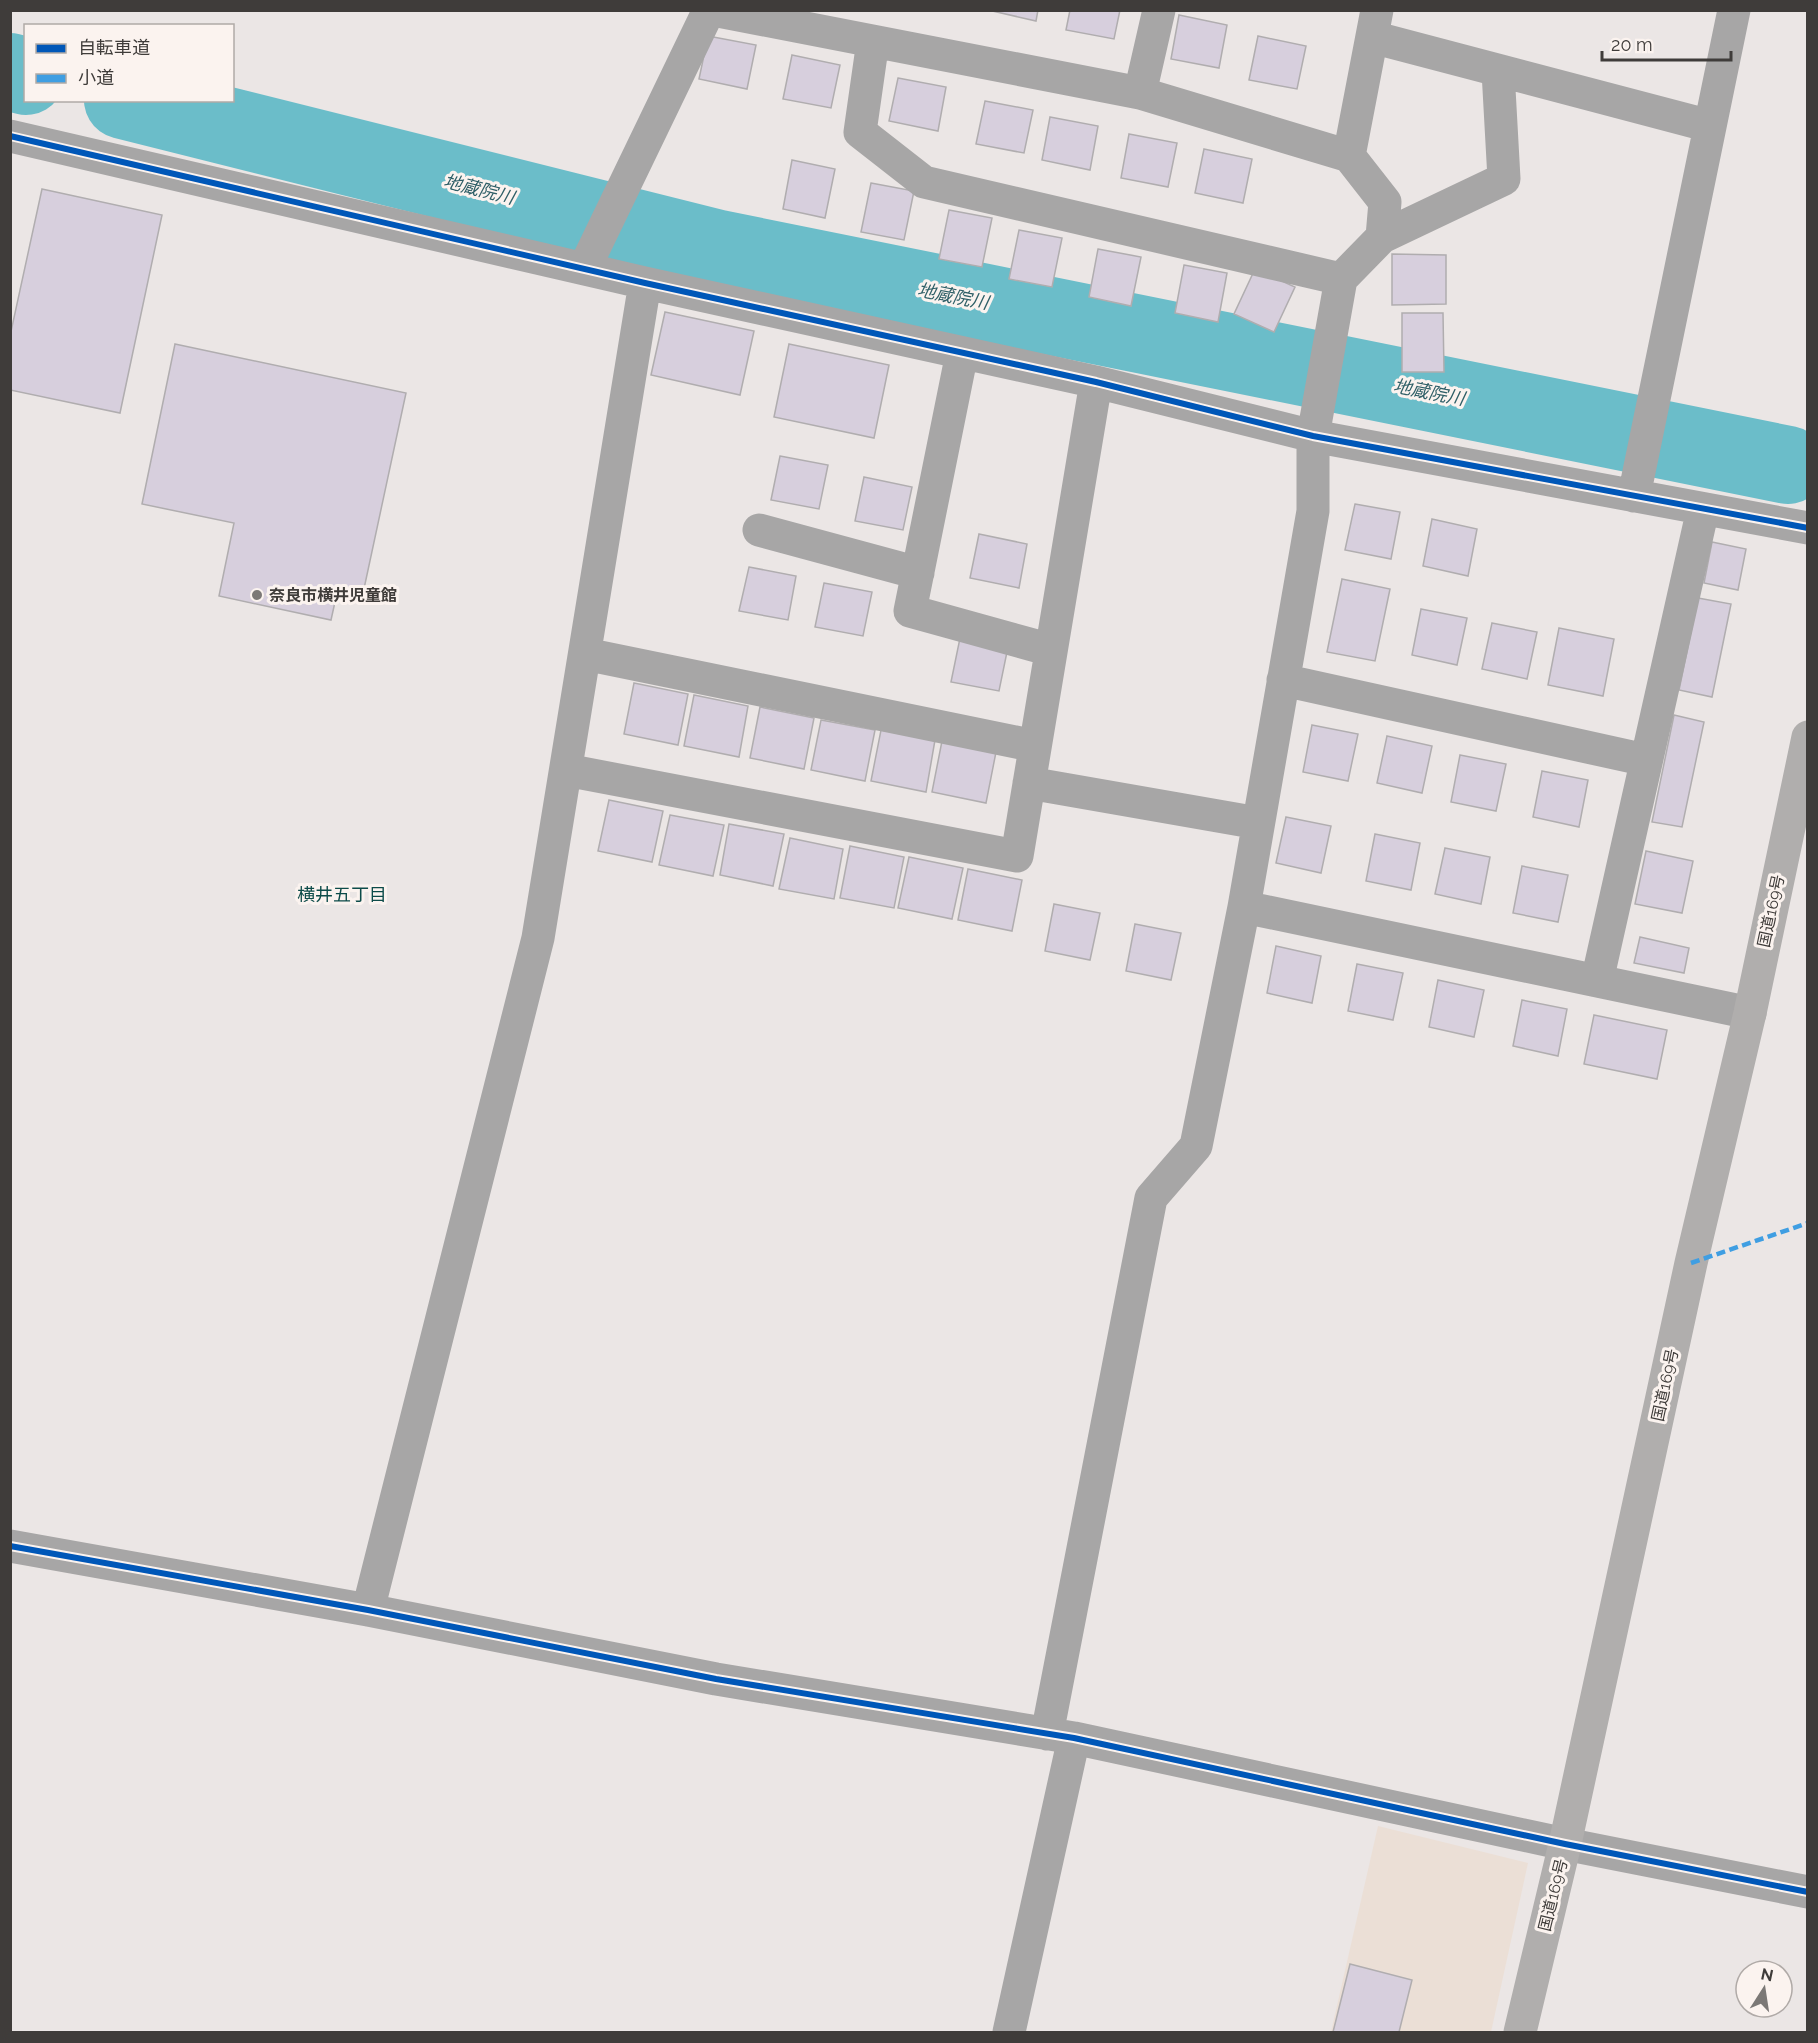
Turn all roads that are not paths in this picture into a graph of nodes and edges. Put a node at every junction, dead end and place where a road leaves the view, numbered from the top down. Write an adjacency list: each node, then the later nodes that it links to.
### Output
1 (709, 10): 13 (street)
2 (713, 10): 6 (street)
3 (1159, 10): 8 (street)
4 (1734, 10): 9 (street)
5 (1375, 24): 7 (street); 11 (street)
6 (873, 41): 8 (street); 14 (street)
7 (1498, 71): 9 (street); 12 (street)
8 (1140, 93): 11 (street)
9 (1710, 126): 19 (street)
10 (10, 136): 13 (street)
11 (1349, 156): 12 (street)
12 (1382, 237): 14 (street)
13 (584, 269): 15 (street)
14 (1341, 279): 18 (street)
15 (645, 283): 16 (street); 25 (street)
16 (962, 353): 17 (street); 23 (street)
17 (1096, 382): 18 (street); 24 (street)
18 (1313, 436): 19 (street); 26 (street)
19 (1634, 496): 20 (street)
20 (1703, 509): 21 (street); 29 (street)
21 (1808, 528)
22 (759, 530): 23 (street)
23 (918, 573): 24 (street)
24 (1051, 650): 28 (street)
25 (585, 654): 28 (street); 30 (street)
26 (1283, 680): 29 (street); 32 (street)
27 (1808, 737): 35 (highway, 国道169号)
28 (1035, 746): 31 (street)
29 (1646, 760): 34 (street)
30 (566, 770): 31 (street); 37 (street)
31 (1029, 783): 32 (street)
32 (1258, 823): 33 (street)
33 (1244, 907): 34 (street); 38 (street)
34 (1597, 981): 35 (street)
35 (1750, 1013): 39 (highway, 国道169号)
36 (10, 1546): 37 (street)
37 (368, 1610): 38 (street)
38 (1060, 1736): 39 (street); 41 (street)
39 (1565, 1844): 40 (street); 42 (highway, 国道169号)
40 (1808, 1892)
41 (1009, 2032)
42 (1520, 2032)

